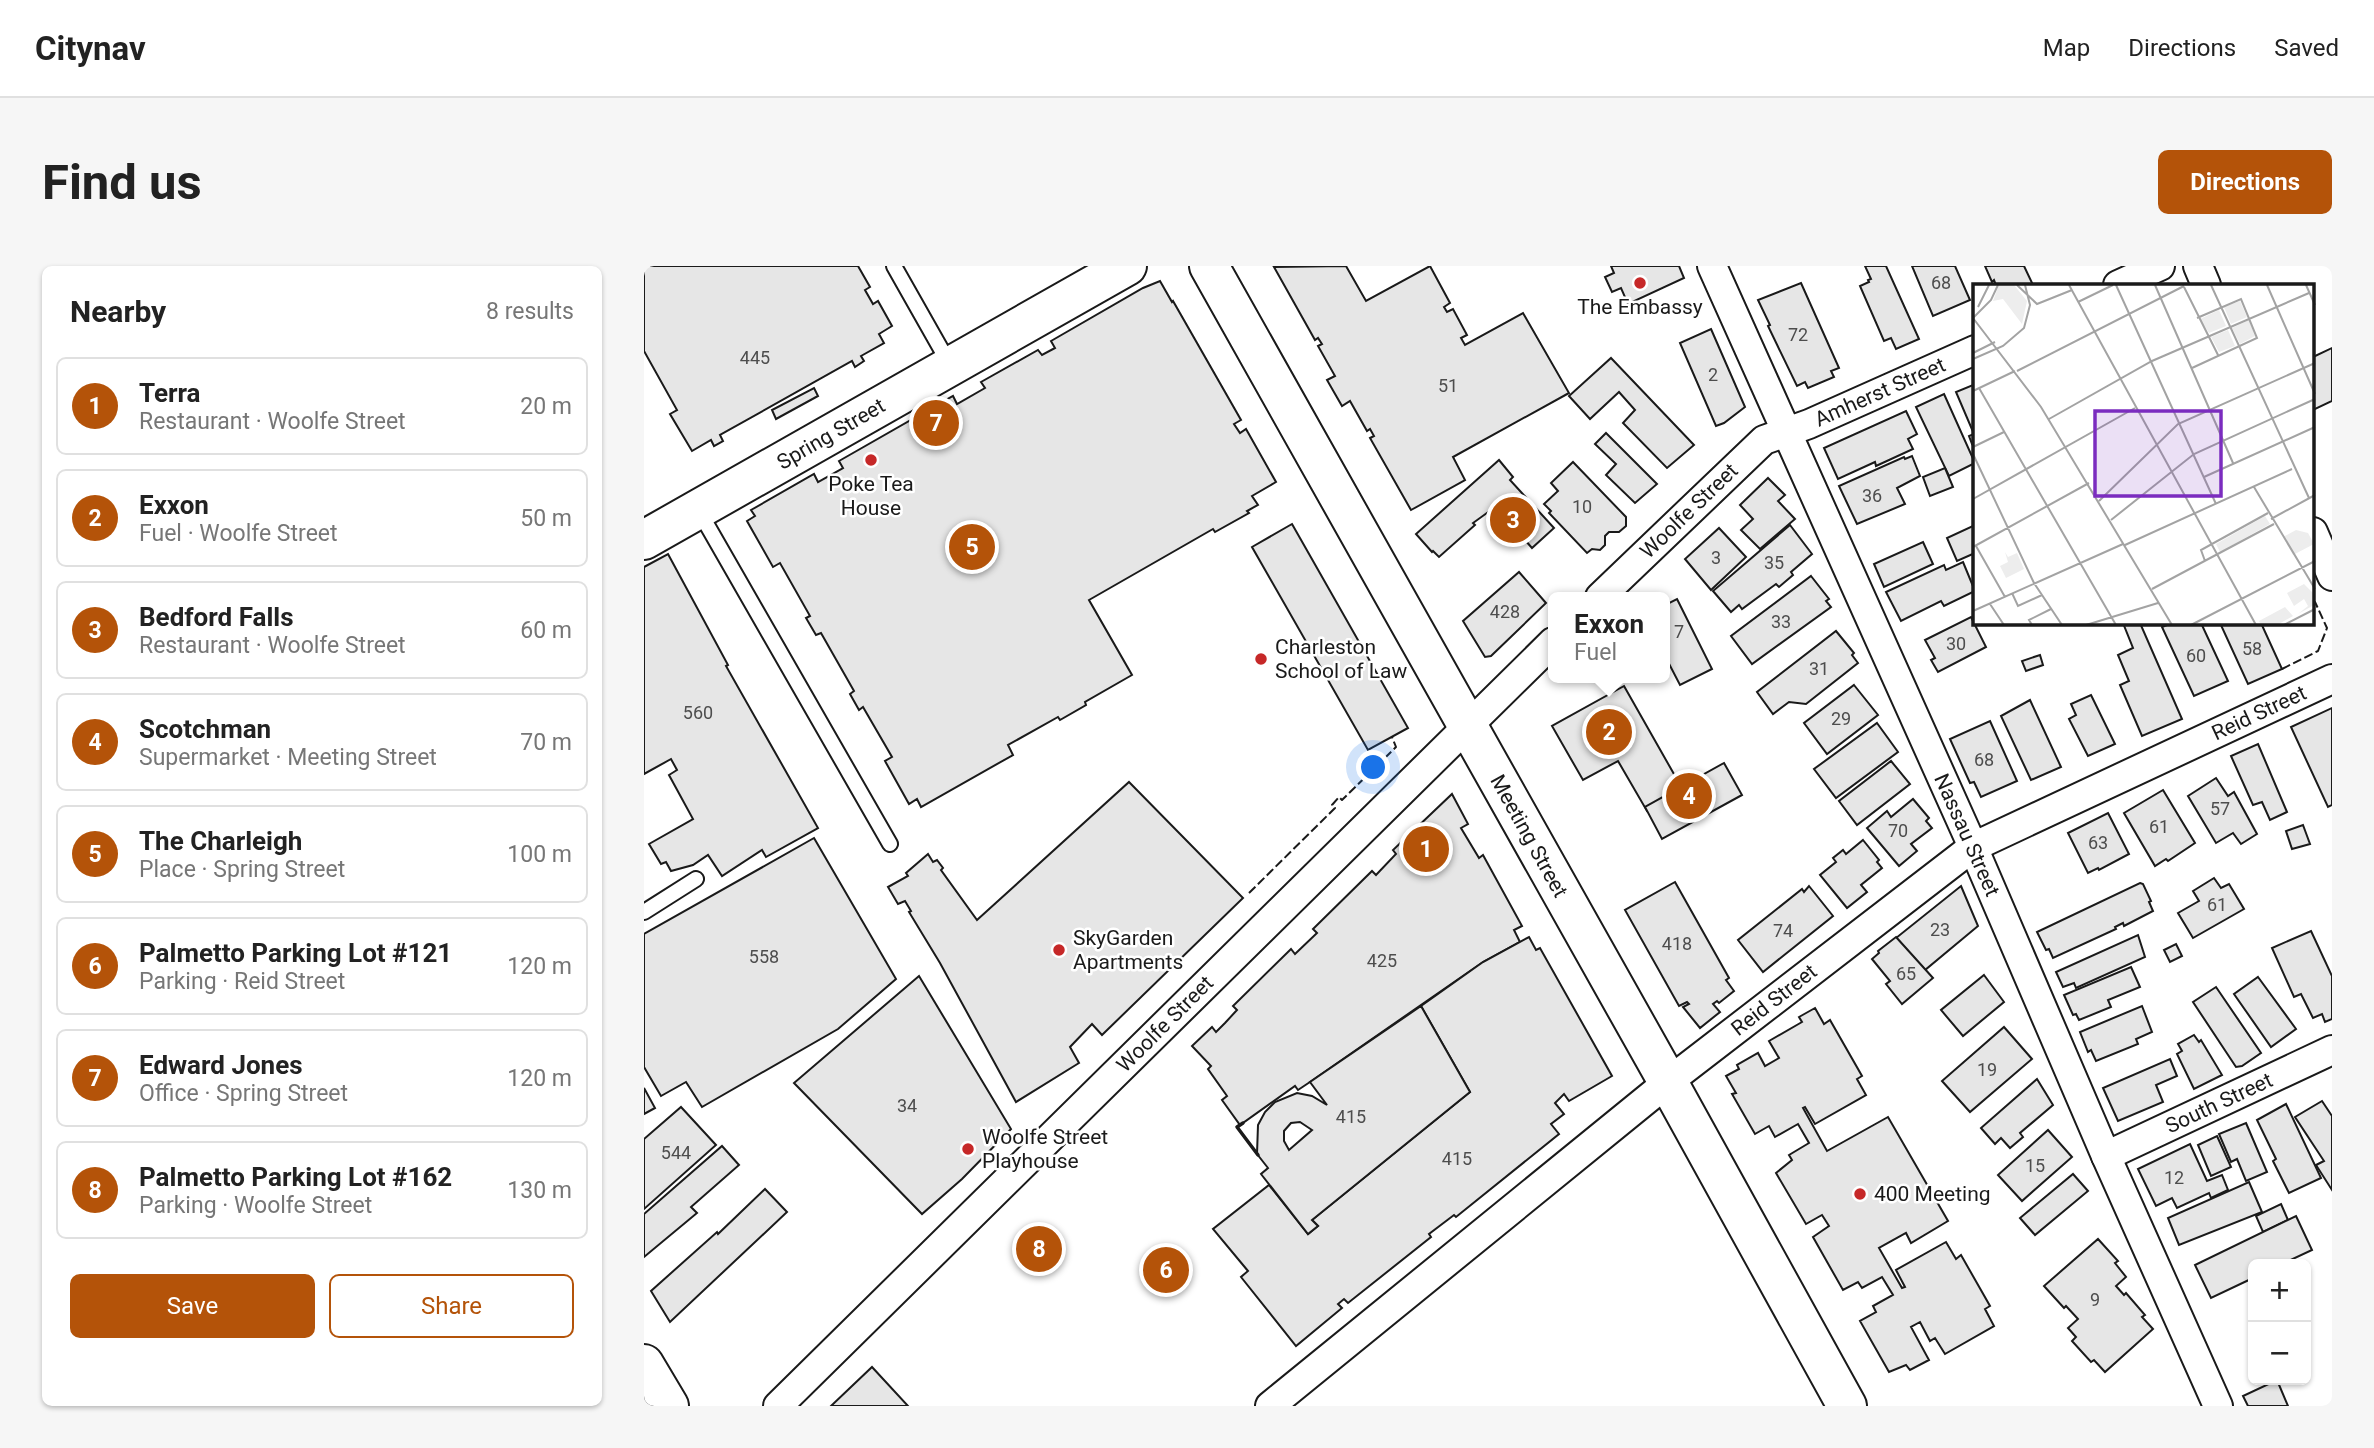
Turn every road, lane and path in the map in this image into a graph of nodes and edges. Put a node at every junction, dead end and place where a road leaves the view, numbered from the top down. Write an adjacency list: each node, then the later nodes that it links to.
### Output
1 (894, 266): 10 (lane)
2 (1127, 266): 10 (main road, Spring Street)
3 (1209, 266): 19 (main road, Meeting Street)
4 (1712, 266): 11 (street, Nassau Street)
5 (2160, 266): 7 (street)
6 (2198, 266): 8 (street)
7 (2120, 284)
8 (2206, 284)
9 (1973, 350): 11 (street, Amherst Street)
10 (950, 366): 12 (main road, Spring Street)
11 (1785, 432): 16 (street, Woolfe Street); 21 (street, Nassau Street)
12 (698, 510): 14 (main road, Spring Street); 20 (lane)
13 (2315, 537): 15 (street)
14 (644, 540)
15 (2332, 576)
16 (1605, 592)
17 (1548, 647): 19 (street, Woolfe Street)
18 (2332, 679): 21 (street, Reid Street)
19 (1467, 726): 25 (main road, Meeting Street); 29 (street, Woolfe Street)
20 (890, 844)
21 (1973, 847): 25 (street, Reid Street); 26 (street, Nassau Street)
22 (696, 879): 23 (lane)
23 (644, 912)
24 (2332, 1051): 26 (street, South Street)
25 (1668, 1082): 30 (street, Reid Street); 31 (main road, Meeting Street)
26 (2106, 1156): 32 (street, Nassau Street)
27 (644, 1364): 28 (main road)
28 (669, 1406)
29 (778, 1406)
30 (1270, 1406)
31 (1847, 1406)
32 (2218, 1406)

